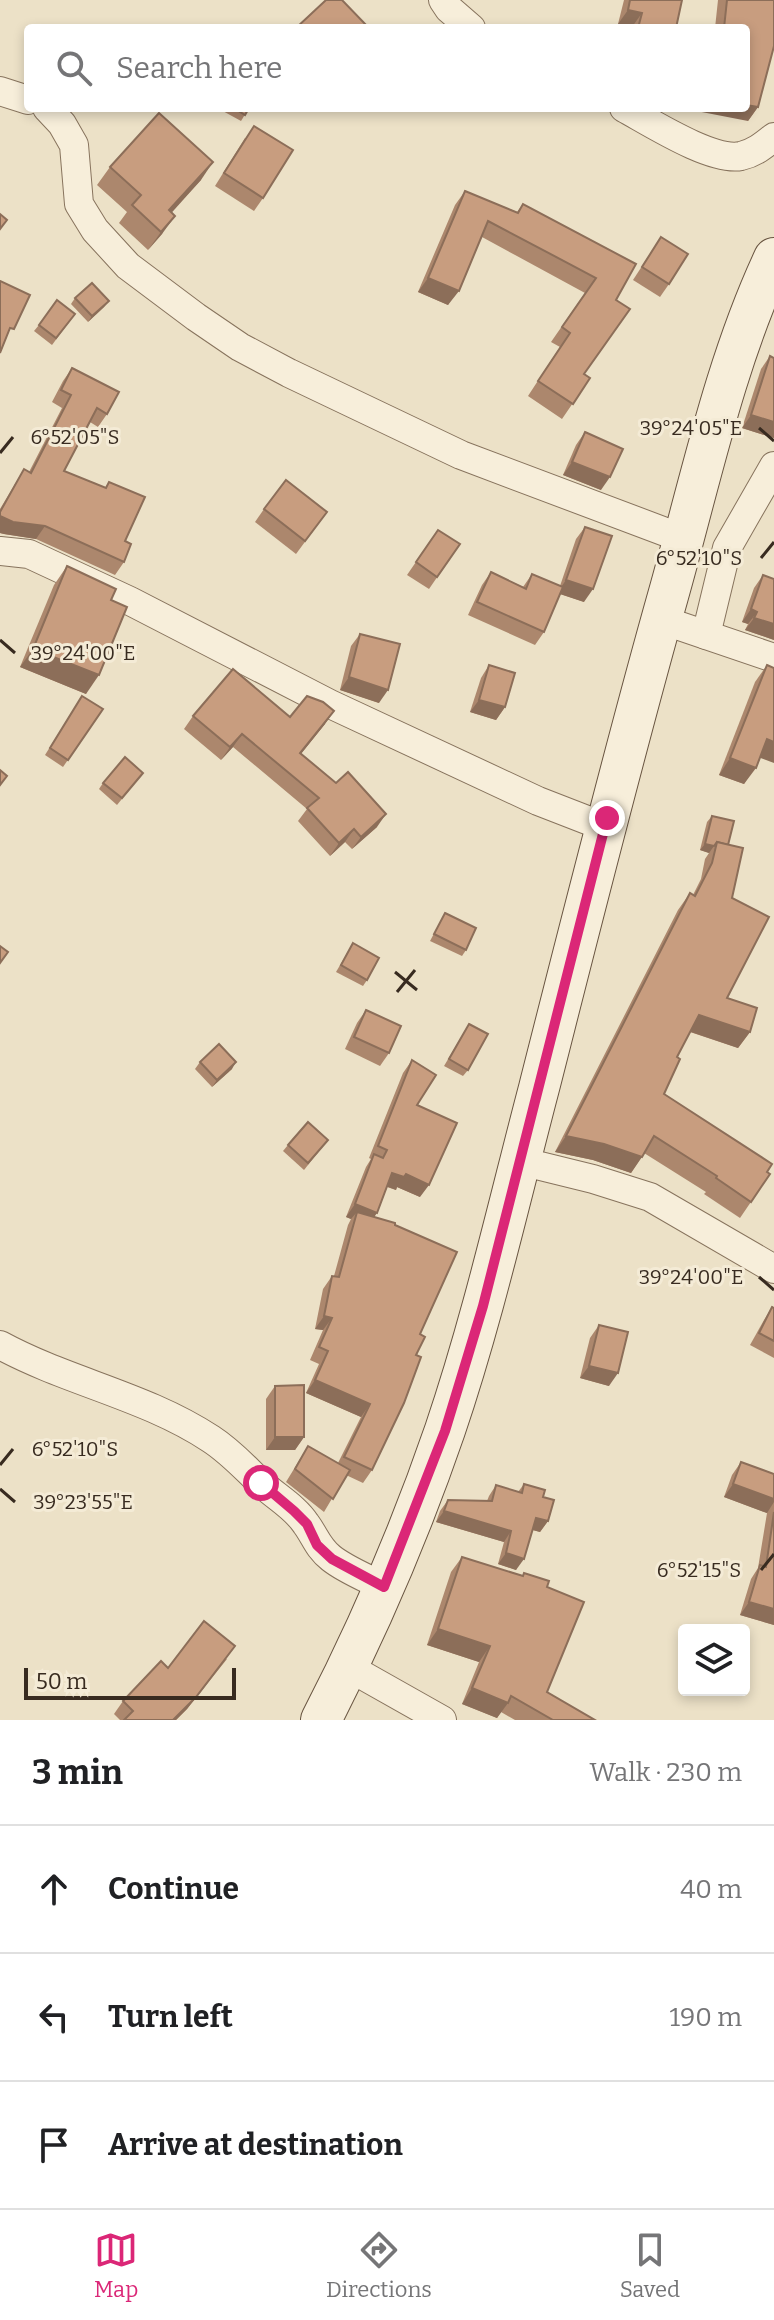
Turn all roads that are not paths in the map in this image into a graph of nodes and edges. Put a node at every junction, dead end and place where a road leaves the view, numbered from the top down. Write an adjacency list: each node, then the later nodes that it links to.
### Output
1 (443, 0): 2 (street)
2 (466, 24)
3 (0, 91): 4 (street)
4 (24, 99)
5 (51, 112): 10 (street)
6 (631, 112): 7 (street)
7 (774, 137)
8 (774, 258): 10 (main road)
9 (774, 466): 13 (street)
10 (684, 539): 12 (main road)
11 (0, 551): 15 (street)
12 (662, 620): 13 (street); 15 (main road)
13 (706, 635): 14 (street)
14 (774, 658)
15 (605, 827): 16 (main road)
16 (520, 1161): 17 (street); 19 (main road)
17 (774, 1269)
18 (0, 1345): 19 (street)
19 (384, 1587): 20 (main road)
20 (348, 1667): 21 (main road); 22 (street)
21 (321, 1720)
22 (442, 1720)

